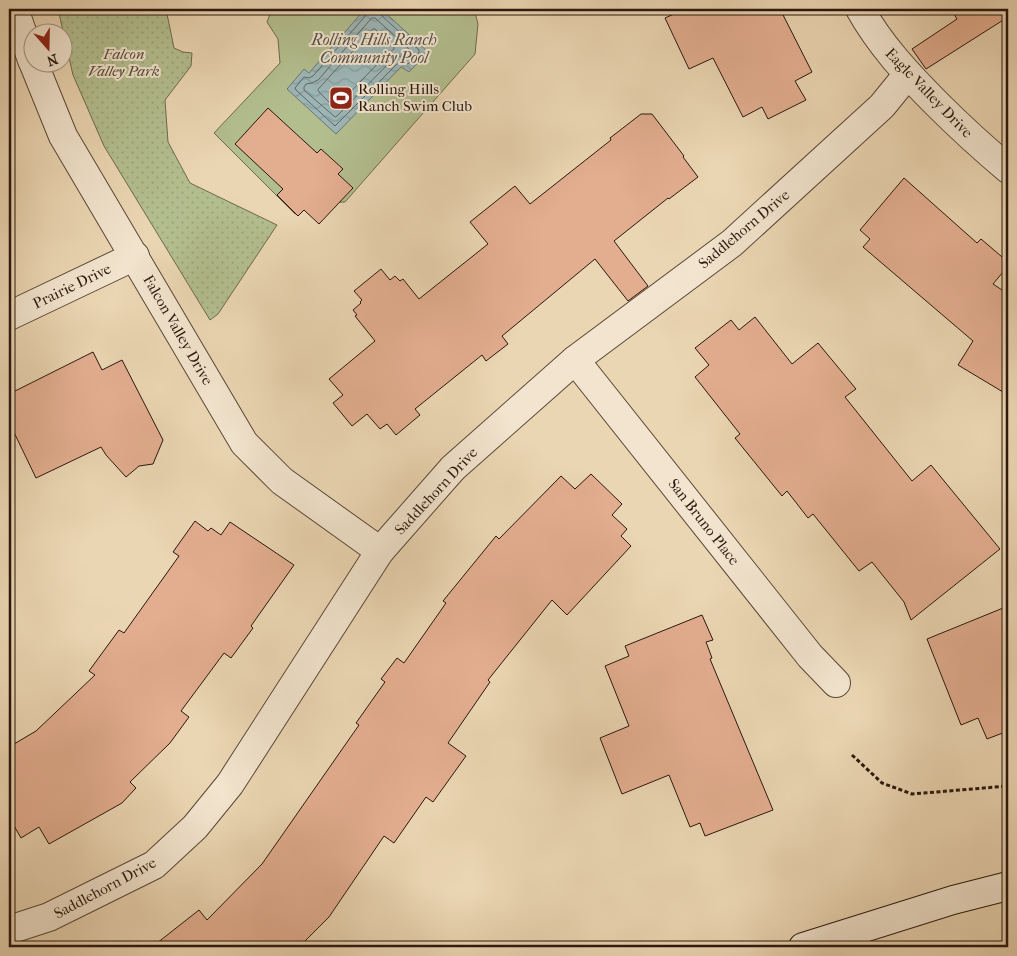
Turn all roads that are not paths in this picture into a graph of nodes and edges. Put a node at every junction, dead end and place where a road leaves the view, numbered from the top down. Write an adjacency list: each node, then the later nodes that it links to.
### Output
1 (860, 9): 5 (street, Eagle Valley Drive)
2 (12, 10): 3 (street, Falcon Valley Drive)
3 (22, 34)
4 (37, 72): 7 (street, Falcon Valley Drive)
5 (908, 74): 6 (street, Eagle Valley Drive); 9 (street, Saddlehorn Drive)
6 (1008, 169)
7 (135, 256): 8 (street, Prairie Drive); 10 (street, Falcon Valley Drive)
8 (9, 316)
9 (575, 360): 10 (street, Saddlehorn Drive); 11 (street, San Bruno Place)
10 (380, 551): 13 (street, Saddlehorn Drive)
11 (836, 683)
12 (1008, 886): 14 (street)
13 (9, 930)
14 (803, 947)

